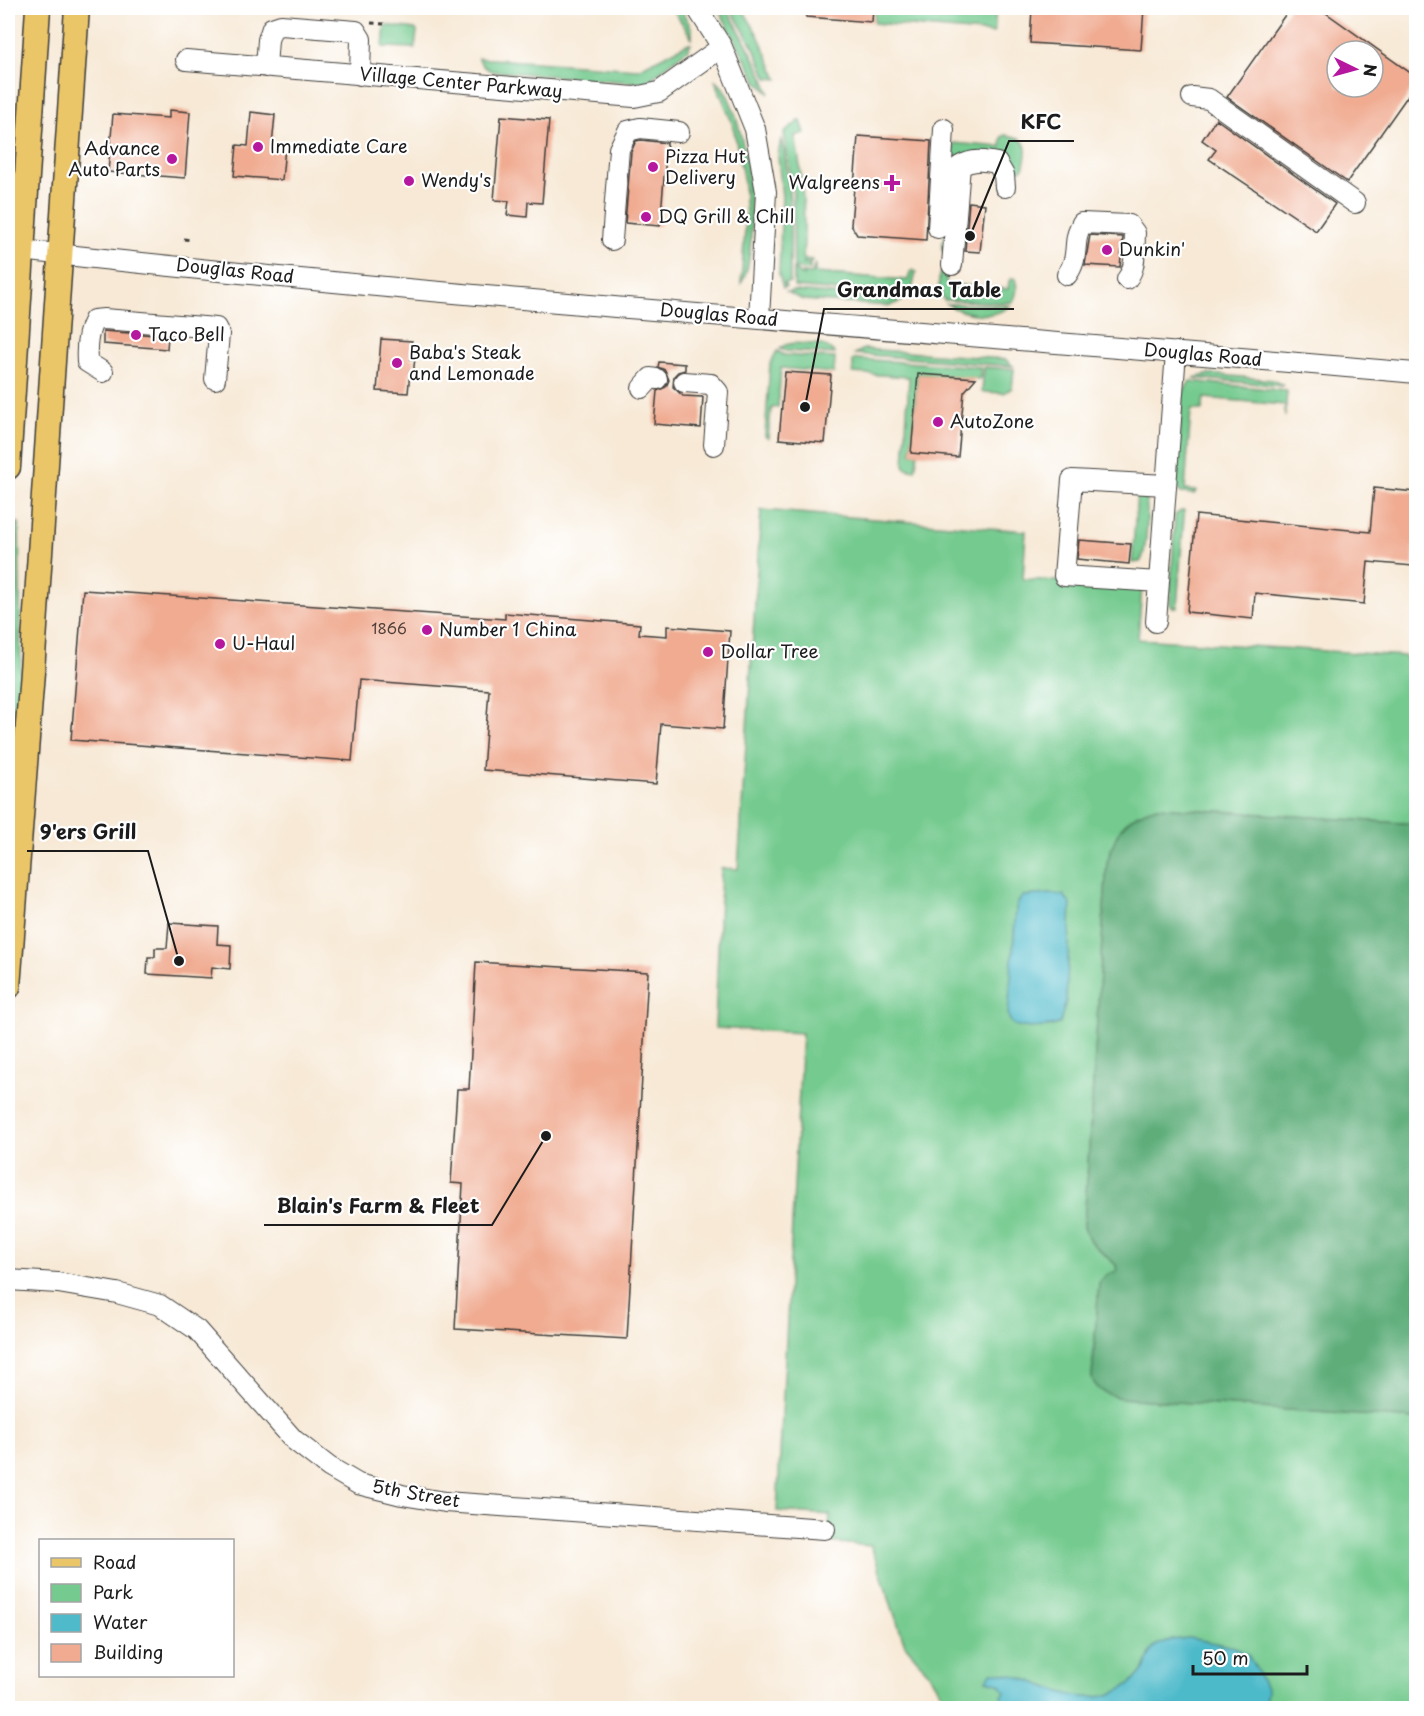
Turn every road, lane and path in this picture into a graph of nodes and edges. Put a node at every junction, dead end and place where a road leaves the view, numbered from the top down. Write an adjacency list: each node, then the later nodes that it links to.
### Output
1 (38, 8): 17 (main road)
2 (77, 8): 18 (main road)
3 (697, 8): 4 (street)
4 (722, 47): 7 (street, Village Center Parkway); 22 (street)
5 (186, 60): 6 (street, Village Center Parkway)
6 (266, 67): 7 (street, Village Center Parkway); 7 (street)
7 (360, 75)
8 (1192, 97): 12 (street)
9 (944, 129): 13 (street)
10 (679, 132): 16 (street)
11 (1005, 187): 19 (street)
12 (1355, 203)
13 (938, 228)
14 (184, 239): 15 (path)
15 (191, 240)
16 (612, 240)
17 (12, 248): 18 (street, Douglas Road); 29 (main road)
18 (60, 254): 22 (street, Douglas Road); 33 (main road)
19 (952, 265)
20 (1067, 275): 21 (street)
21 (1127, 279)
22 (759, 318): 23 (street, Douglas Road)
23 (1176, 352): 25 (street, Douglas Road); 30 (street)
24 (103, 372): 26 (street)
25 (1416, 373)
26 (215, 379)
27 (684, 382): 28 (street)
28 (714, 445)
29 (8, 467)
30 (1166, 485): 31 (street); 31 (street)
31 (1159, 582): 32 (street)
32 (1156, 622)
33 (8, 987)
34 (8, 1280): 35 (street, 5th Street)
35 (825, 1529)

